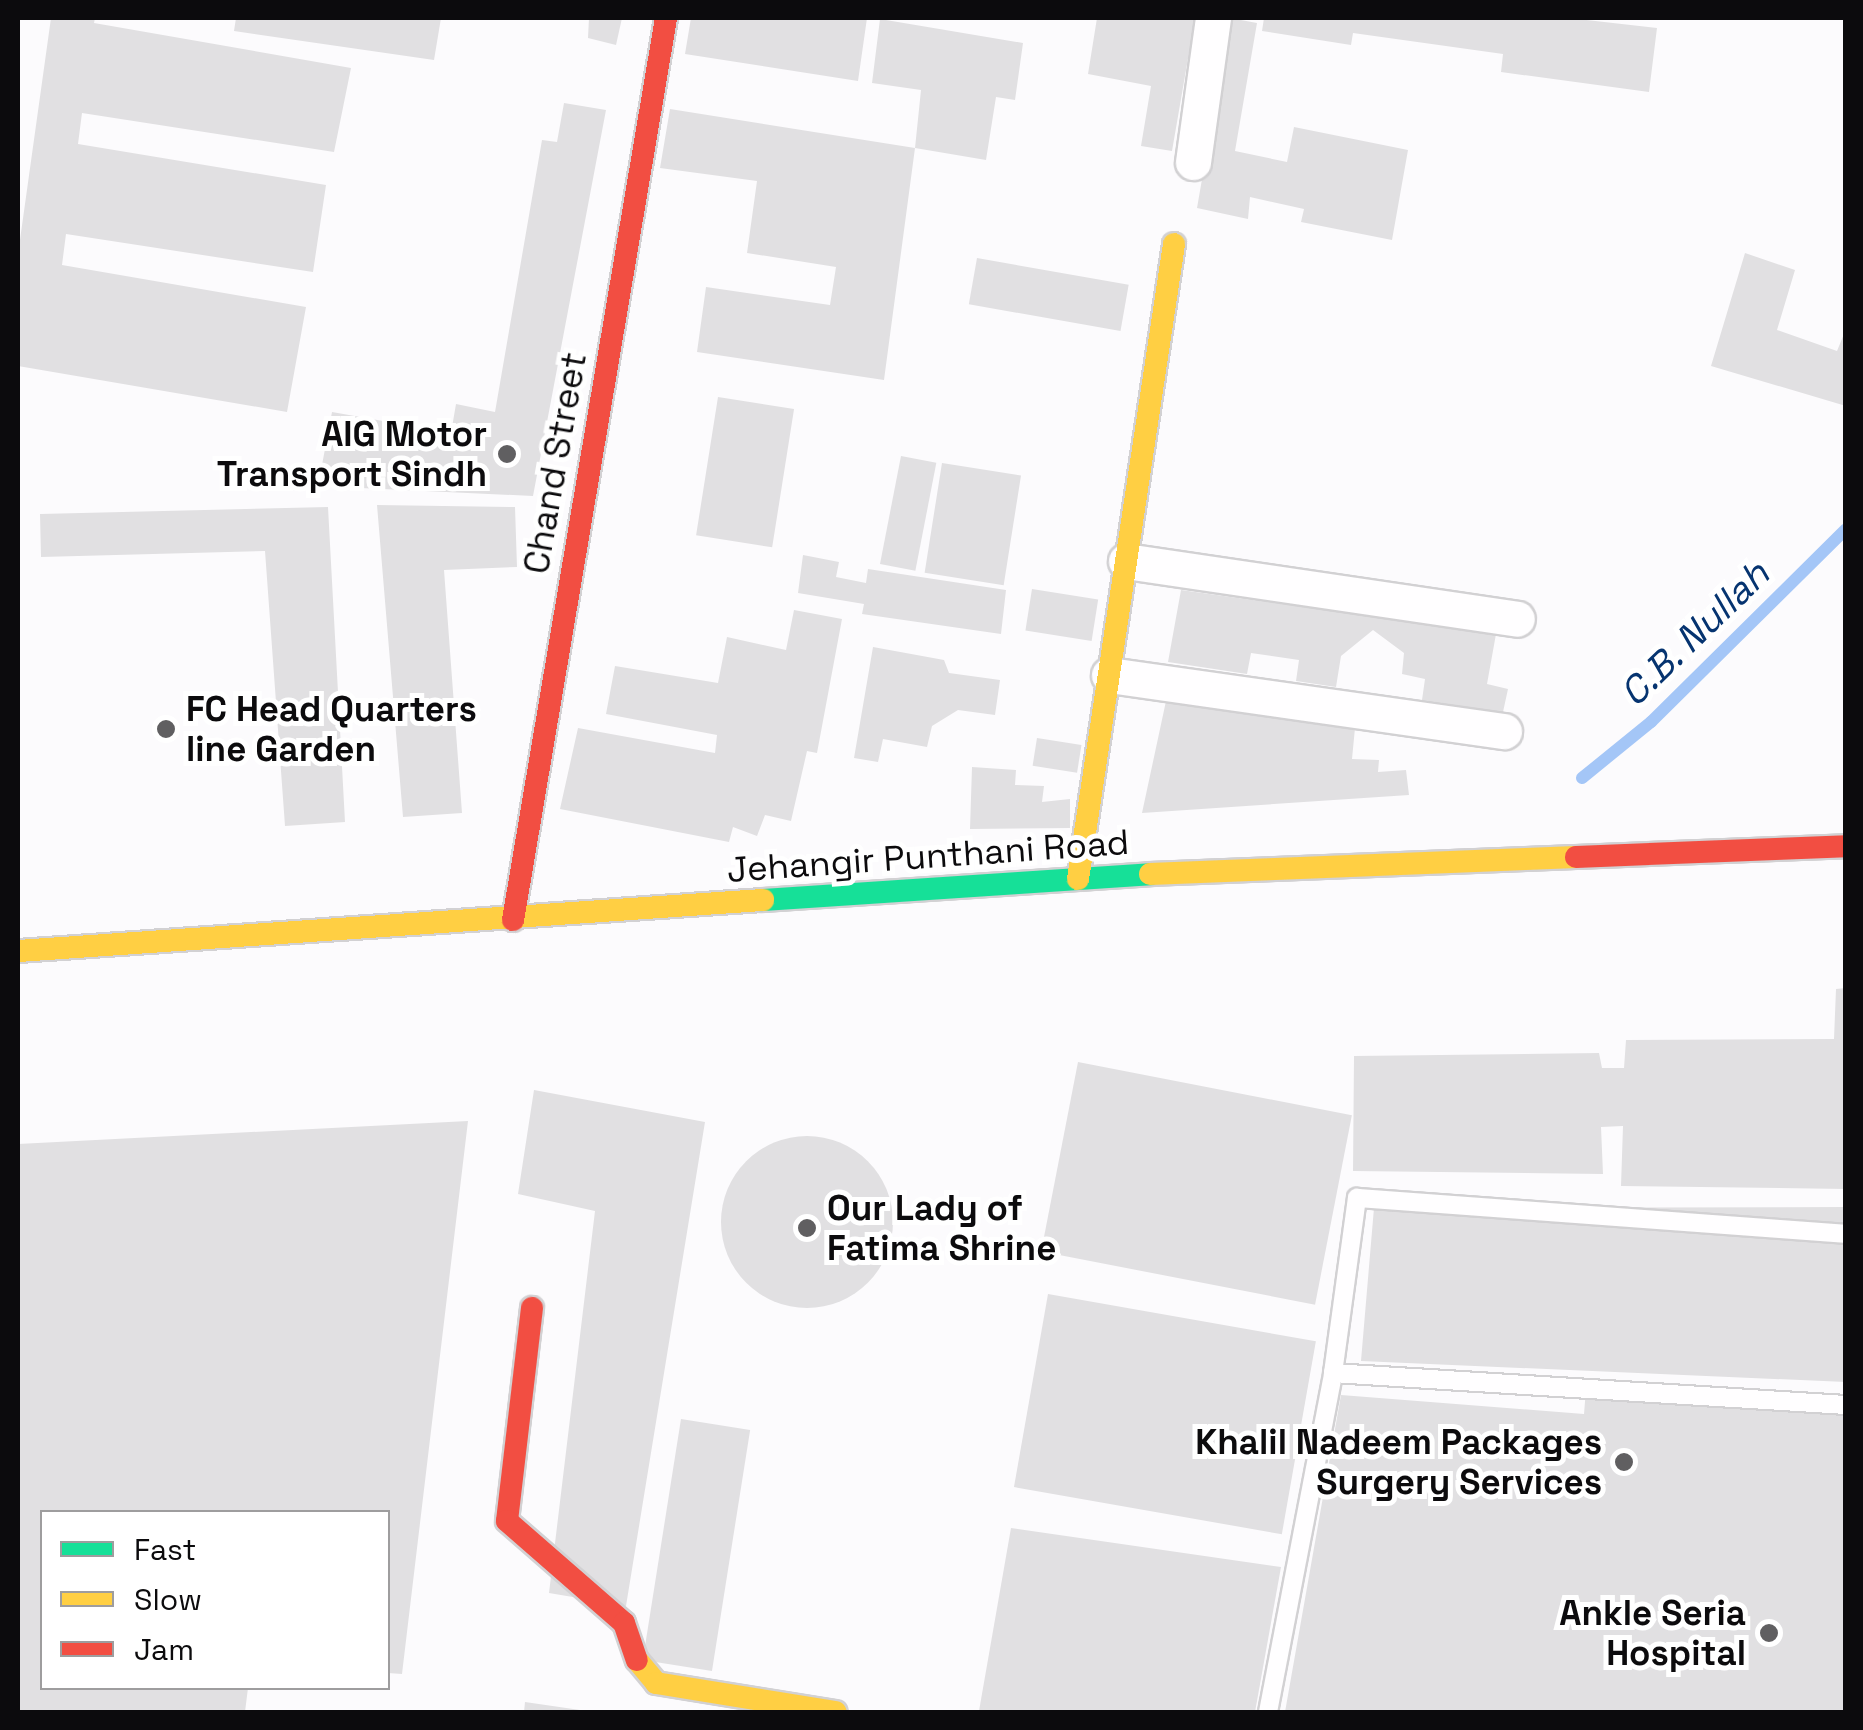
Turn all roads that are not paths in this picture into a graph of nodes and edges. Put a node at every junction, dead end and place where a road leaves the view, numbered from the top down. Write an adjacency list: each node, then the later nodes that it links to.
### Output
1 (666, 18): 11 (street, Chand Street)
2 (1213, 18): 3 (street)
3 (1193, 162)
4 (1174, 244): 5 (street)
5 (1126, 561): 6 (street); 7 (street)
6 (1517, 619)
7 (1110, 675): 8 (street); 10 (street)
8 (1504, 731)
9 (1846, 846): 10 (street, Jehangir Punthani Road)
10 (1078, 880): 11 (street, Jehangir Punthani Road)
11 (513, 920): 12 (street, Jehangir Punthani Road)
12 (18, 951)
13 (1846, 1234): 15 (lane)
14 (532, 1308): 17 (street)
15 (1333, 1373): 16 (lane); 18 (lane)
16 (1846, 1405)
17 (836, 1712)
18 (1268, 1712)

